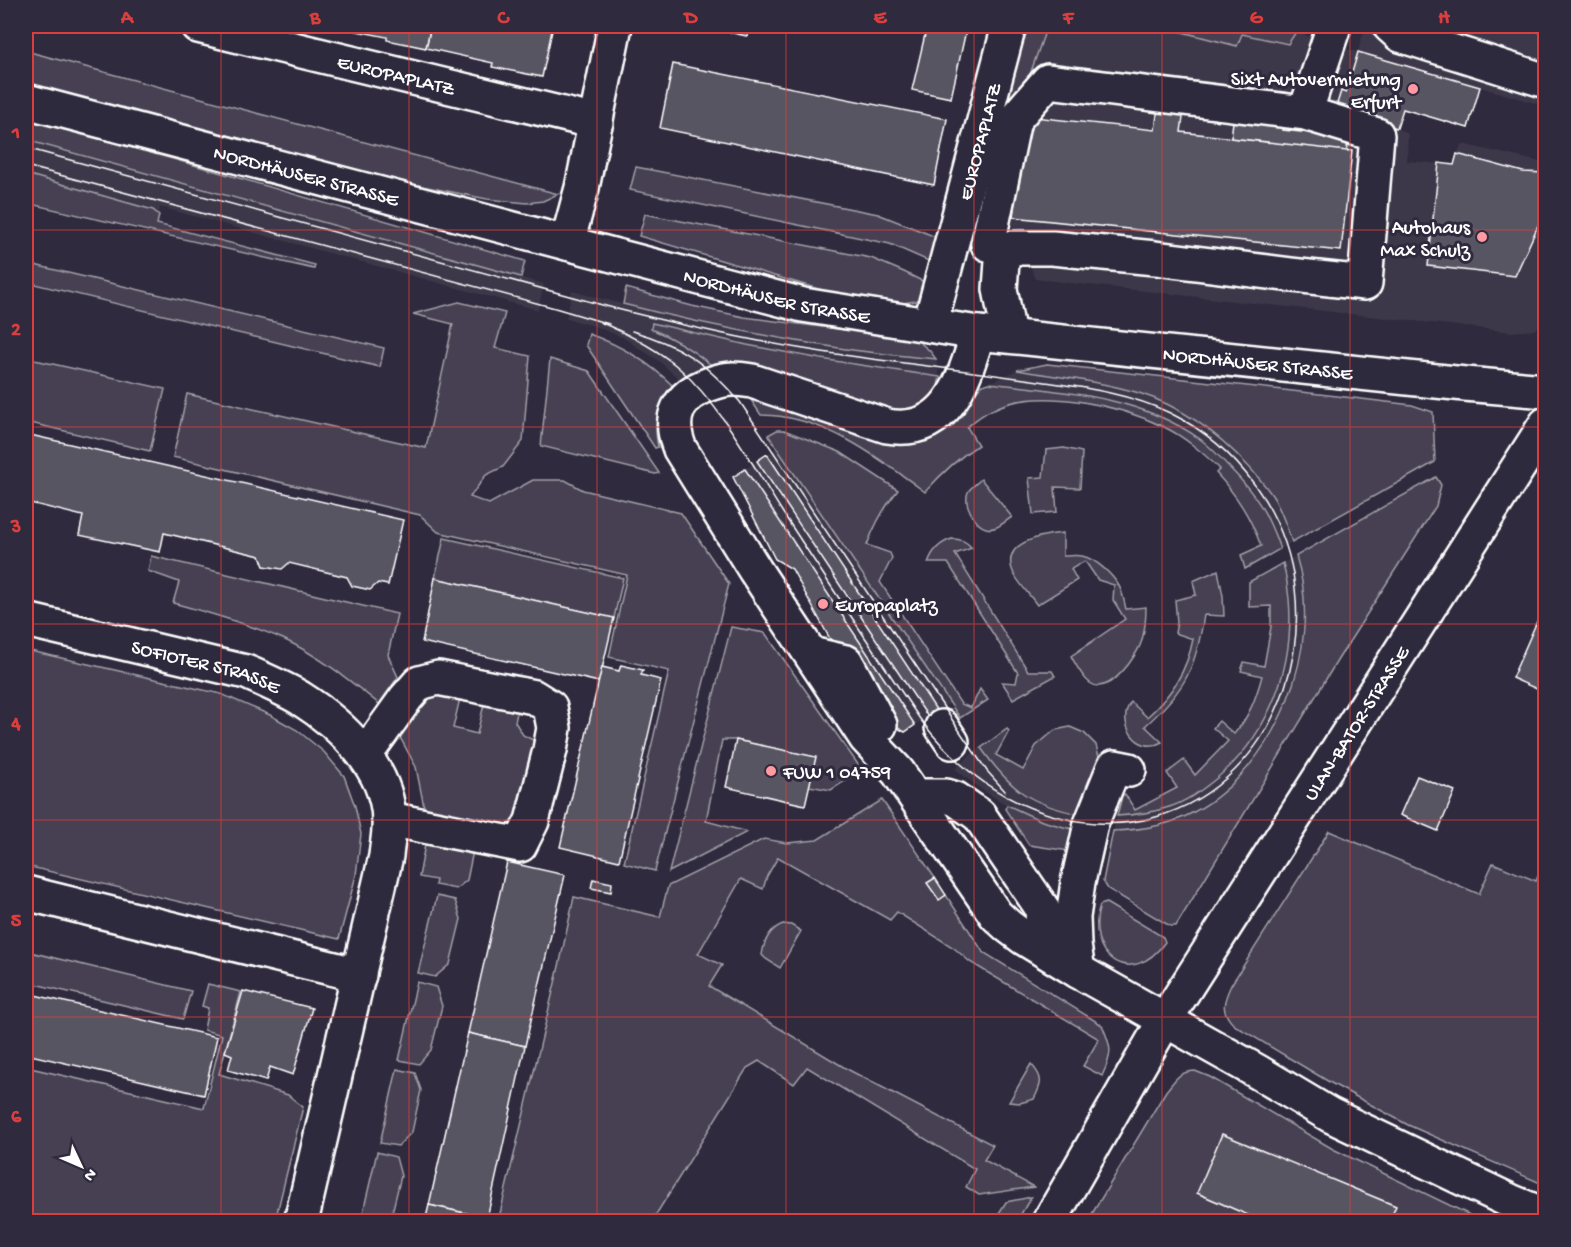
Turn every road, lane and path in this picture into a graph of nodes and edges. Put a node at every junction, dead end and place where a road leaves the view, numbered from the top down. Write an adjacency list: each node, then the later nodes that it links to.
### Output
1 (198, 26): 9 (street, EUROPAPLATZ)
2 (615, 26): 9 (street)
3 (1009, 26): 12 (street, EUROPAPLATZ)
4 (1334, 26): 8 (street)
5 (1390, 26): 6 (street)
6 (1545, 81)
7 (26, 101): 10 (street, NORDHÄUSER STRASSE)
8 (1305, 113): 11 (street); 11 (street)
9 (596, 122): 10 (street)
10 (567, 243): 12 (street, NORDHÄUSER STRASSE)
11 (1003, 248): 13 (street)
12 (930, 325): 13 (street, NORDHÄUSER STRASSE)
13 (993, 334): 14 (street, NORDHÄUSER STRASSE); 19 (street)
14 (1545, 391)
15 (1545, 424): 25 (street, ULAN-BATOR-STRASSE)
16 (26, 620): 17 (street, SOFIOTER STRASSE)
17 (365, 755): 20 (street, SOFIOTER STRASSE); 20 (street)
18 (1129, 770): 23 (street)
19 (897, 773): 22 (street); 22 (street)
20 (390, 819): 24 (street, SOFIOTER STRASSE)
21 (26, 893): 24 (street)
22 (1044, 950): 23 (street)
23 (1078, 971): 25 (street)
24 (359, 975): 28 (street, SOFIOTER STRASSE)
25 (1165, 1020): 26 (street); 29 (street, ULAN-BATOR-STRASSE)
26 (1505, 1211): 27 (street)
27 (1545, 1216)
28 (301, 1221)
29 (1049, 1221)

